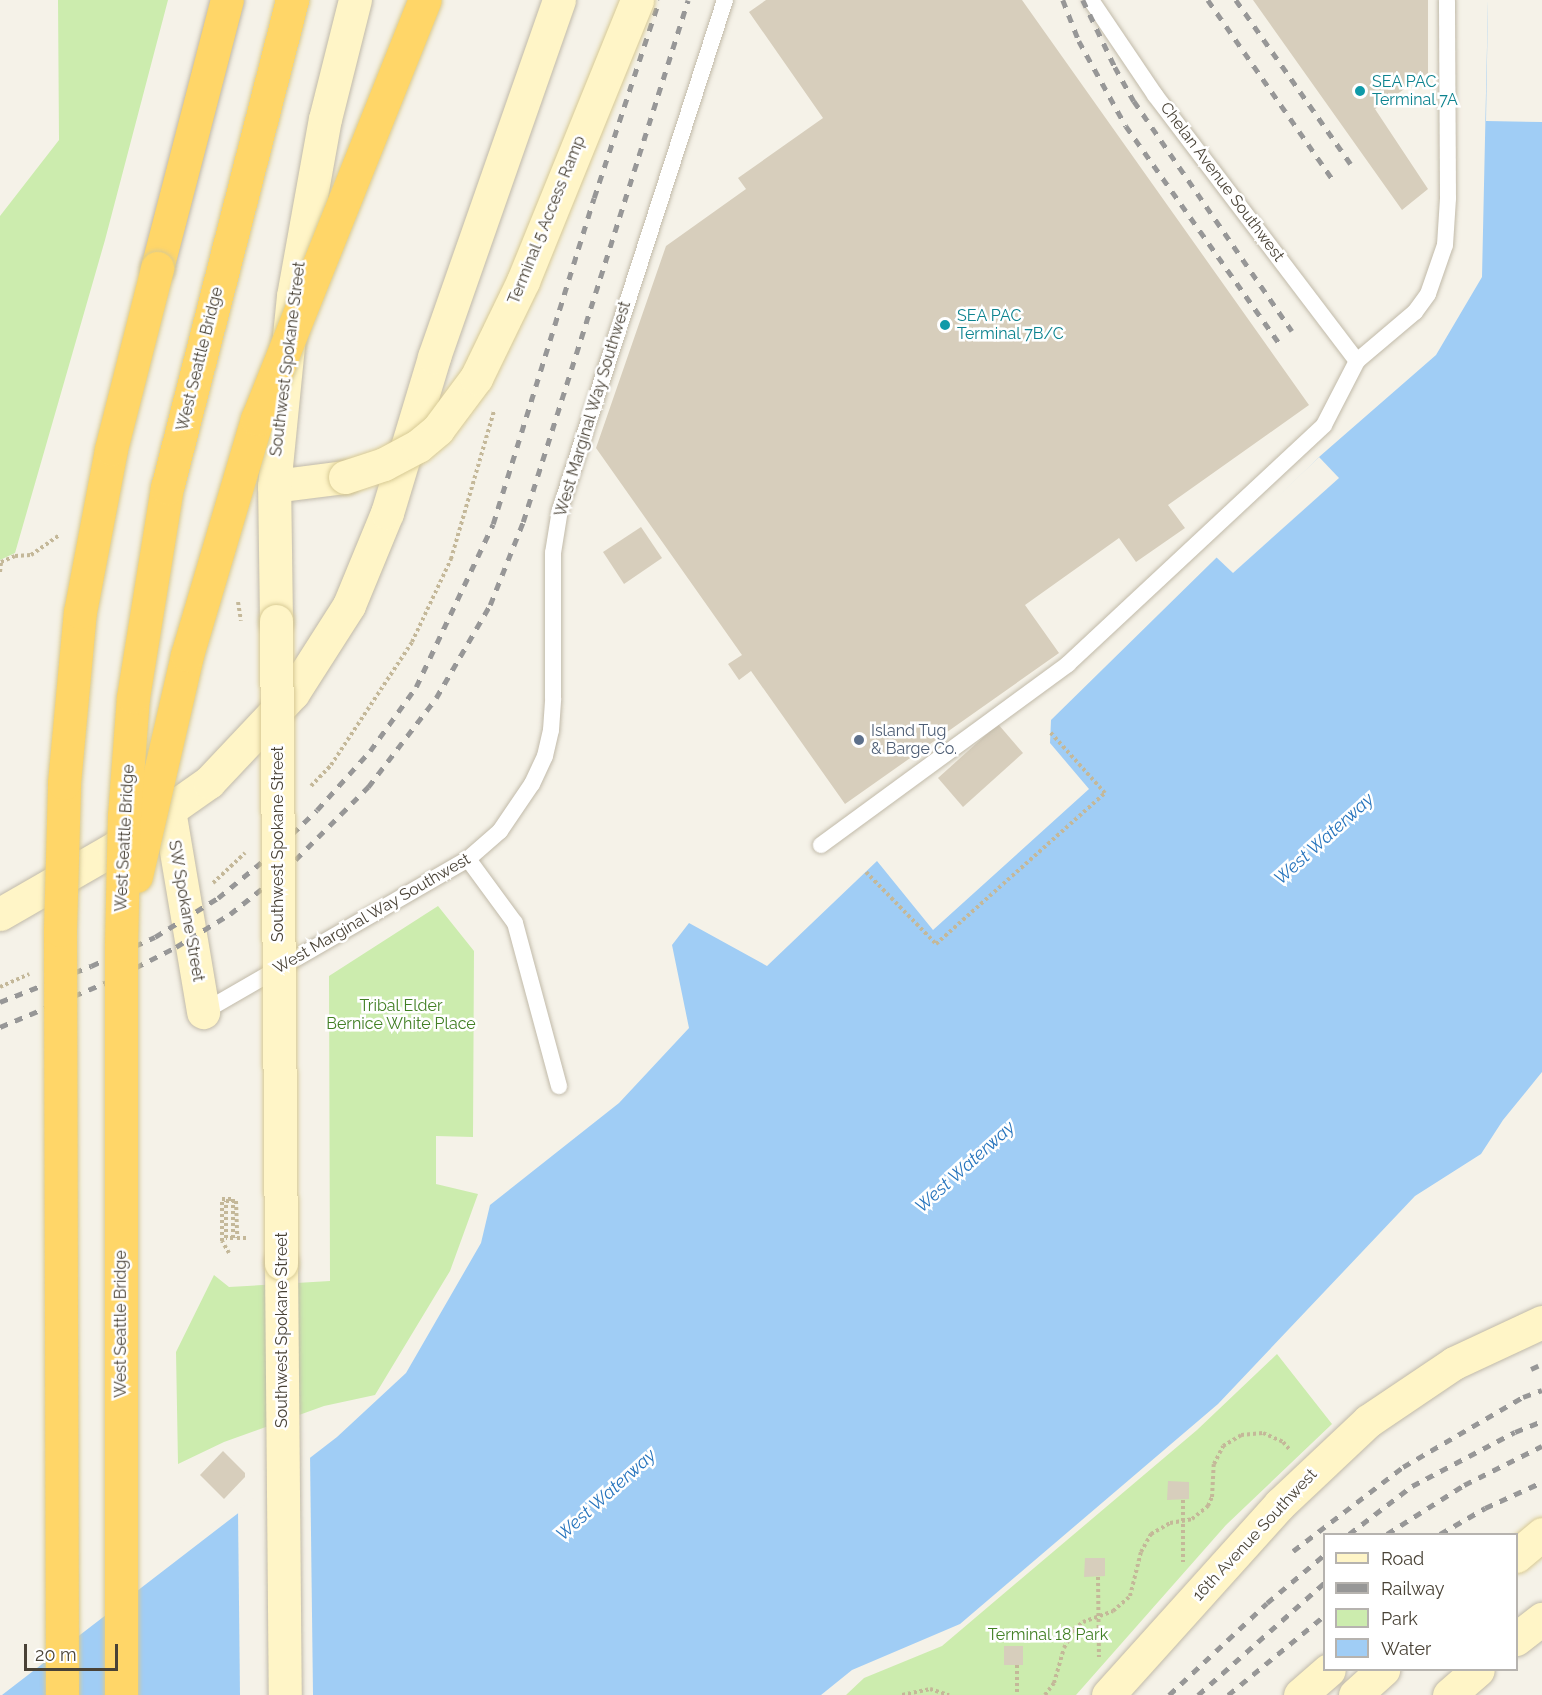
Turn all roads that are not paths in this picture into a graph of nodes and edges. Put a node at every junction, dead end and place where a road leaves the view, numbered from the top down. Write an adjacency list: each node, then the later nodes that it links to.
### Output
1 (203, 0): 11 (highway)
2 (227, 0): 11 (highway)
3 (292, 0): 18 (highway, West Seattle Bridge, bridge)
4 (355, 0): 13 (main road, Southwest Spokane Street)
5 (425, 0): 18 (highway, bridge)
6 (559, 0): 14 (main road)
7 (637, 0): 13 (main road, Terminal 5 Access Ramp, bridge)
8 (725, 0): 16 (lane, West Marginal Way Southwest)
9 (1091, 0): 12 (lane, Chelan Avenue Southwest)
10 (1447, 0): 12 (lane)
11 (157, 268): 30 (highway, bridge)
12 (1357, 361): 15 (lane)
13 (274, 486): 32 (main road, Southwest Spokane Street, bridge)
14 (169, 810): 17 (main road); 19 (main road, SW Spokane Street)
15 (820, 845)
16 (468, 860): 19 (lane, West Marginal Way Southwest); 20 (lane)
17 (0, 914)
18 (121, 945): 31 (highway, West Seattle Bridge, bridge)
19 (203, 1012)
20 (559, 1086)
21 (1542, 1322): 33 (main road, 16th Avenue Southwest)
22 (1542, 1534): 23 (main road); 24 (main road, bridge)
23 (1518, 1544)
24 (1518, 1554)
25 (1542, 1619): 26 (main road)
26 (1518, 1637)
27 (1328, 1671): 34 (main road)
28 (1382, 1671): 35 (main road)
29 (1477, 1671): 36 (main road)
30 (62, 1695)
31 (121, 1695)
32 (285, 1695)
33 (1108, 1695)
34 (1300, 1695)
35 (1355, 1695)
36 (1449, 1695)

